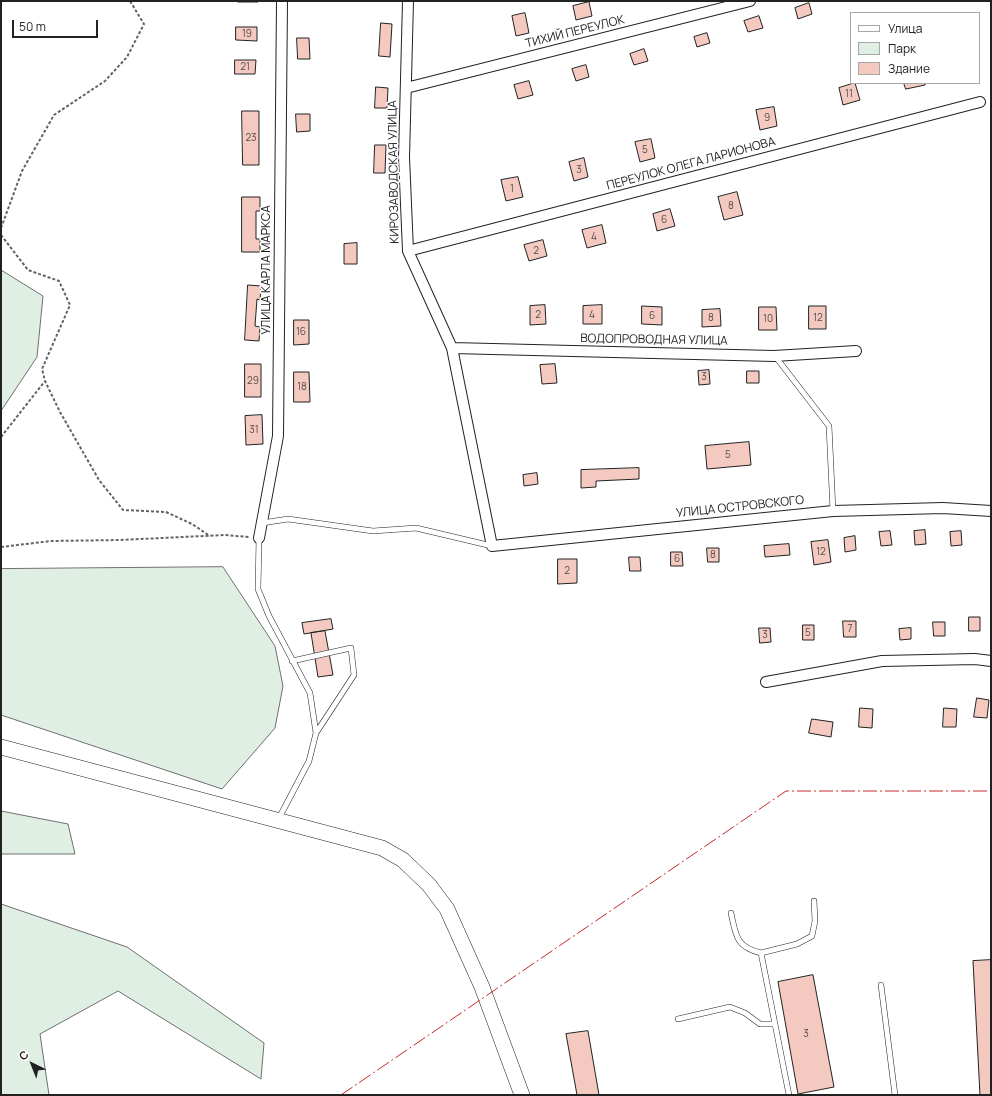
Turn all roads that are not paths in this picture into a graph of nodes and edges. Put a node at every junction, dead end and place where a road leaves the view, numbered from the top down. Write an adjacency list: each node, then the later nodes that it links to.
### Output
1 (282, 1): 12 (street, УЛИЦА КАРЛА МАРКСА)
2 (408, 1): 4 (street, КИРОЗАВОДСКАЯ УЛИЦА)
3 (750, 1): 4 (street, ТИХИЙ ПЕРЕУЛОК)
4 (406, 88): 6 (street, КИРОЗАВОДСКАЯ УЛИЦА)
5 (980, 102): 6 (street, ПЕРЕУЛОК ОЛЕГА ЛАРИОНОВА)
6 (408, 251): 7 (street, КИРОЗАВОДСКАЯ УЛИЦА)
7 (452, 348): 9 (street, ВОДОПРОВОДНАЯ УЛИЦА); 14 (street, КИРОЗАВОДСКАЯ УЛИЦА)
8 (856, 351): 9 (street, ВОДОПРОВОДНАЯ УЛИЦА)
9 (774, 356): 10 (lane)
10 (833, 511): 11 (street, УЛИЦА ОСТРОВСКОГО); 14 (street, УЛИЦА ОСТРОВСКОГО)
11 (991, 511)
12 (262, 523): 13 (street, УЛИЦА КАРЛА МАРКСА); 14 (lane)
13 (259, 538): 15 (lane)
14 (492, 546)
15 (292, 661): 18 (lane); 18 (lane)
16 (991, 661): 17 (street)
17 (766, 682)
18 (316, 733): 20 (lane)
19 (1, 747): 20 (main road)
20 (278, 820): 27 (main road)
21 (814, 901): 23 (lane)
22 (731, 913): 23 (lane)
23 (762, 953): 26 (lane)
24 (881, 985): 29 (lane)
25 (678, 1019): 26 (lane)
26 (775, 1024): 28 (lane)
27 (522, 1095)
28 (789, 1095)
29 (895, 1095)

